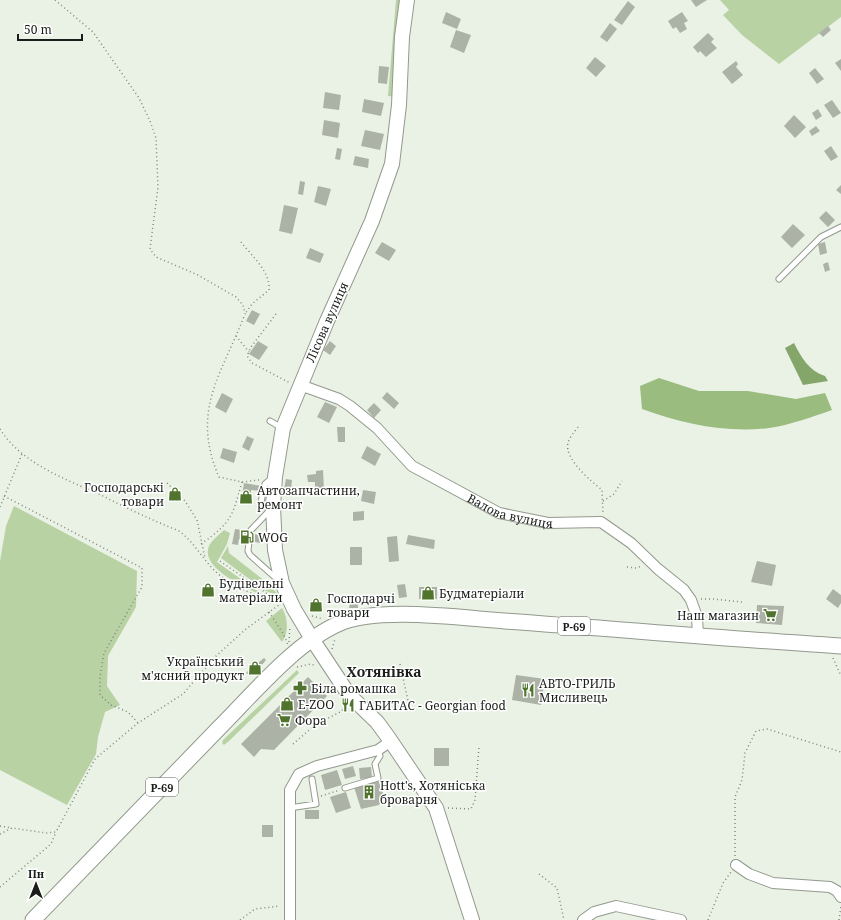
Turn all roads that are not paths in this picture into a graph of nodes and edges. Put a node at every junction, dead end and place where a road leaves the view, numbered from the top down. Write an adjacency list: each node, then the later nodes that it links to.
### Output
1 (407, 0): 4 (street, Лісова вулиця)
2 (841, 227): 3 (lane)
3 (779, 279)
4 (300, 385): 6 (street, Лісова вулиця); 11 (street, Валова вулиця)
5 (270, 421): 6 (lane)
6 (283, 428): 7 (street, Лісова вулиця)
7 (267, 504): 8 (lane); 10 (street, Лісова вулиця)
8 (250, 534)
9 (249, 541): 10 (lane)
10 (282, 583): 12 (street, Лісова вулиця)
11 (698, 635): 12 (main road, Р-69); 13 (main road, Р-69)
12 (312, 639): 14 (street, Лісова вулиця); 21 (main road, Р-69)
13 (836, 650)
14 (391, 741): 15 (street); 23 (street, Лісова вулиця)
15 (378, 750): 17 (lane); 18 (street)
16 (312, 779): 18 (lane)
17 (345, 788)
18 (289, 808): 22 (street)
19 (736, 865): 20 (street)
20 (841, 897)
21 (33, 920)
22 (290, 920)
23 (472, 920)
24 (583, 920): 25 (street)
25 (681, 920)

